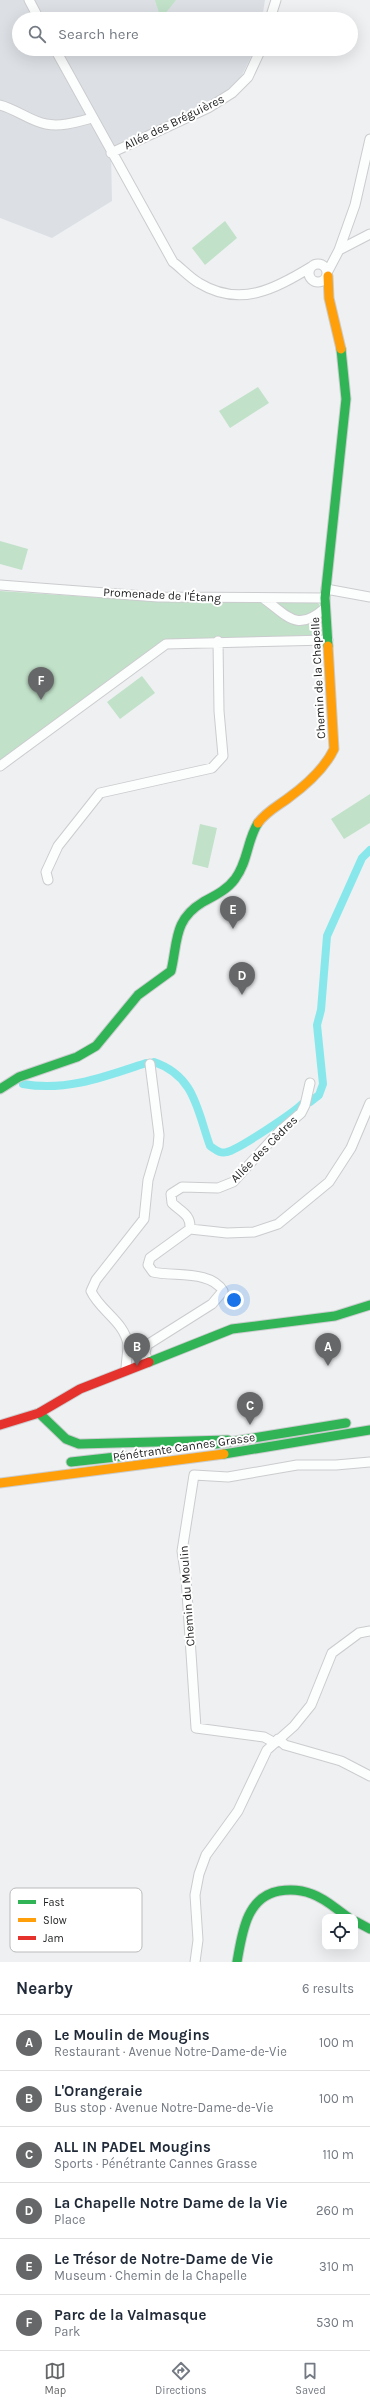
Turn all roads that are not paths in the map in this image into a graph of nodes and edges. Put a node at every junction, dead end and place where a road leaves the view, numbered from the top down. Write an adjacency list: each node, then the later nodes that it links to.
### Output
1 (29, 0): 3 (street)
2 (276, 0): 4 (street)
3 (35, 12)
4 (272, 12)
5 (59, 56): 8 (street)
6 (258, 56): 10 (street, Allée des Bréguières)
7 (0, 106): 8 (street)
8 (92, 118): 10 (street)
9 (370, 139): 12 (street)
10 (111, 153): 15 (street)
11 (370, 234): 12 (street)
12 (341, 250): 13 (street); 14 (street)
13 (315, 266): 14 (street); 15 (street); 16 (street)
14 (328, 274): 16 (street); 17 (main road, Chemin de la Chapelle)
15 (288, 281): 16 (street)
16 (315, 282): 17 (street, Chemin de la Chapelle)
17 (329, 298): 19 (main road, Chemin de la Chapelle)
18 (0, 585): 21 (street, Promenade de l'Étang)
19 (325, 593): 20 (street, Promenade de l'Étang); 21 (street, Promenade de l'Étang); 22 (main road, Chemin de la Chapelle)
20 (370, 597)
21 (263, 598): 22 (street)
22 (325, 608): 23 (main road, Chemin de la Chapelle)
23 (328, 640): 24 (street); 29 (main road, Chemin de la Chapelle)
24 (218, 642): 25 (street); 26 (street)
25 (0, 766)
26 (48, 880)
27 (150, 1064): 34 (street)
28 (310, 1083): 31 (street, Allée des Cèdres)
29 (0, 1089)
30 (370, 1103): 31 (street)
31 (190, 1229): 33 (street)
32 (370, 1305): 33 (main road)
33 (148, 1362): 34 (main road)
34 (126, 1370): 35 (main road)
35 (51, 1406): 36 (main road); 37 (main road)
36 (39, 1413): 37 (main road); 39 (main road)
37 (50, 1422): 41 (main road)
38 (352, 1422): 41 (main road, Pénétrante Cannes Grasse)
39 (0, 1425)
40 (370, 1430): 46 (main road, Pénétrante Cannes Grasse)
41 (248, 1439): 42 (main road, Pénétrante Cannes Grasse)
42 (152, 1452)
43 (136, 1454): 45 (main road, Pénétrante Cannes Grasse)
44 (370, 1462): 50 (street, Chemin du Moulin)
45 (60, 1464)
46 (98, 1471): 47 (main road, Pénétrante Cannes Grasse); 48 (main road)
47 (0, 1483)
48 (0, 1490)
49 (370, 1631): 50 (street)
50 (276, 1741): 51 (street); 55 (street)
51 (370, 1776)
52 (344, 1914): 56 (main road)
53 (358, 1923): 54 (main road)
54 (370, 1929)
55 (195, 1962)
56 (238, 1962)

